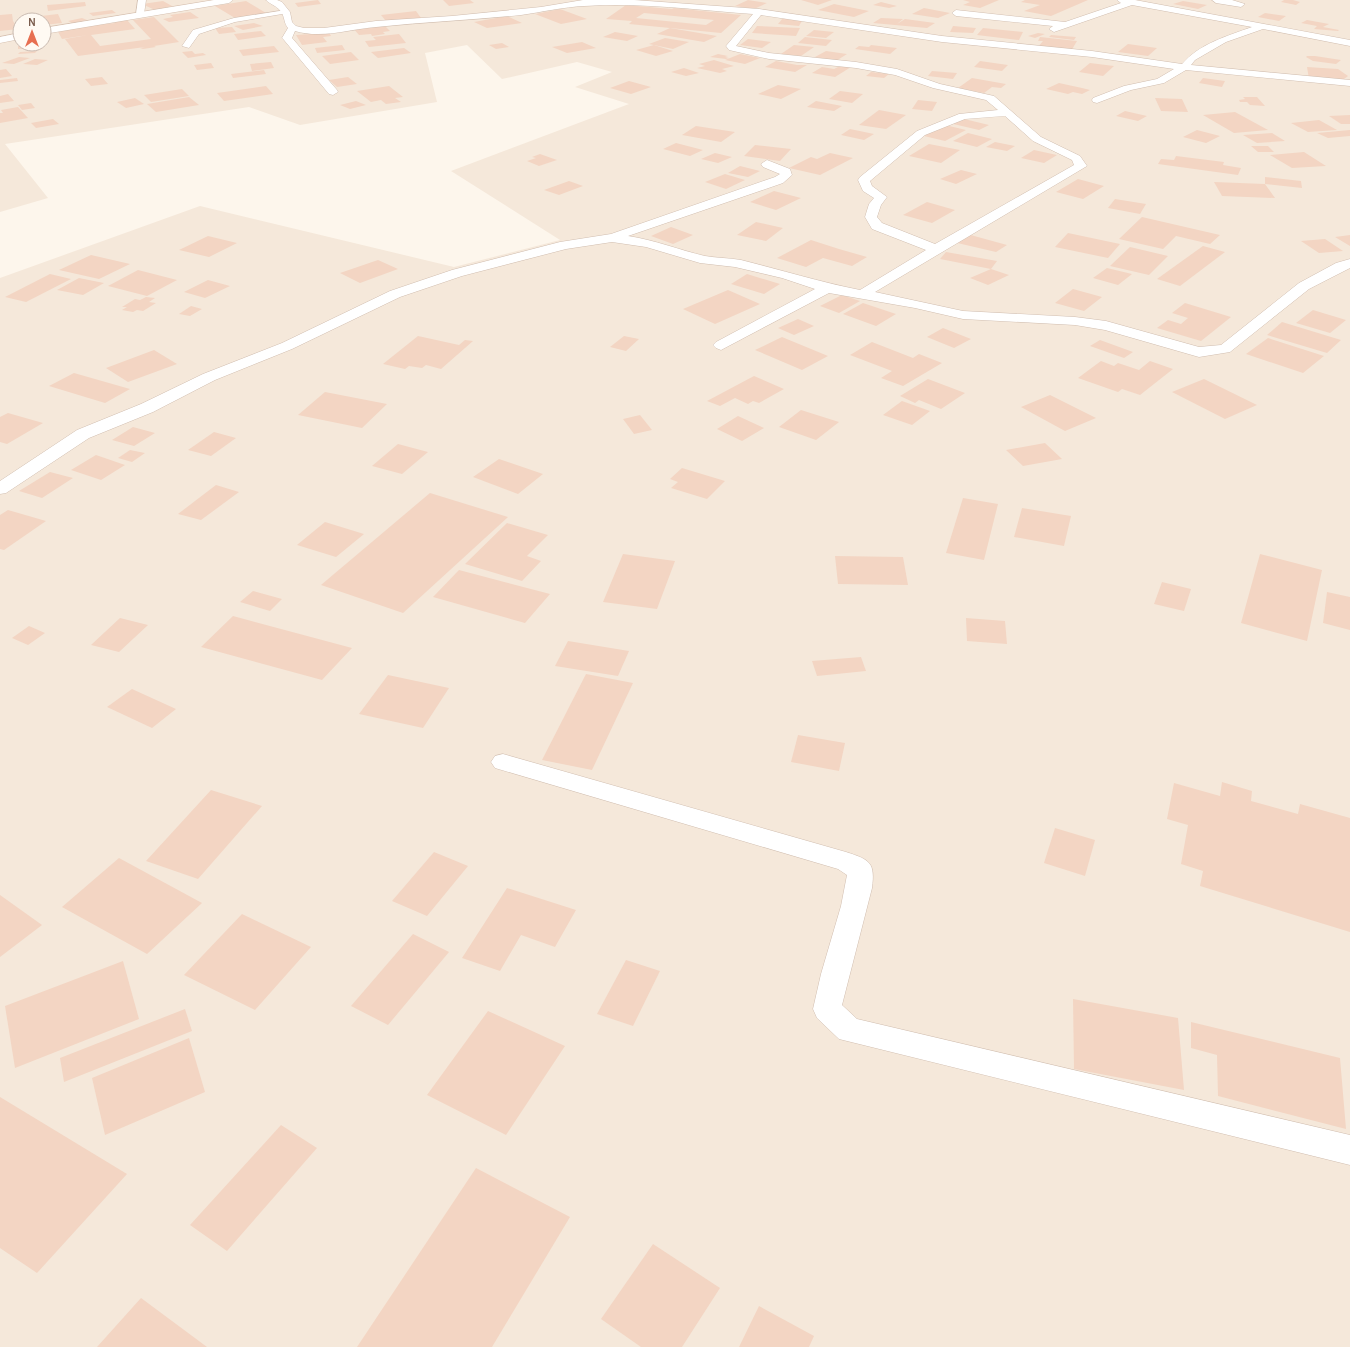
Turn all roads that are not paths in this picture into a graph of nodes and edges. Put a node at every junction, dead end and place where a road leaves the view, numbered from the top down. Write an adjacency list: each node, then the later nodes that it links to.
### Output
1 (142, 0): 13 (street)
2 (229, 0): 13 (street)
3 (270, 0): 10 (street)
4 (1121, 0): 7 (street)
5 (1162, 0): 9 (street)
6 (1216, 0): 8 (street)
7 (1131, 2): 9 (street); 14 (street)
8 (1241, 4)
9 (1149, 5): 15 (street)
10 (286, 12): 16 (street); 22 (lane)
11 (759, 12): 16 (street); 23 (street); 27 (street)
12 (956, 13): 14 (street)
13 (140, 14): 17 (street)
14 (1067, 25): 18 (street)
15 (1262, 26): 21 (street); 23 (street)
16 (293, 28): 25 (street)
17 (52, 30)
18 (1038, 32)
19 (12, 38): 20 (street)
20 (0, 40)
21 (1350, 43)
22 (186, 46)
23 (1184, 67): 24 (street); 26 (street)
24 (1350, 83)
25 (333, 92)
26 (1097, 100)
27 (1008, 113): 30 (street); 30 (street)
28 (767, 164): 29 (street)
29 (612, 238): 32 (street); 35 (street)
30 (936, 249): 33 (street)
31 (1347, 266): 33 (street)
32 (827, 288): 33 (street); 34 (street)
33 (863, 294)
34 (722, 345)
35 (0, 489)
36 (503, 762): 37 (street)
37 (1350, 1150)

